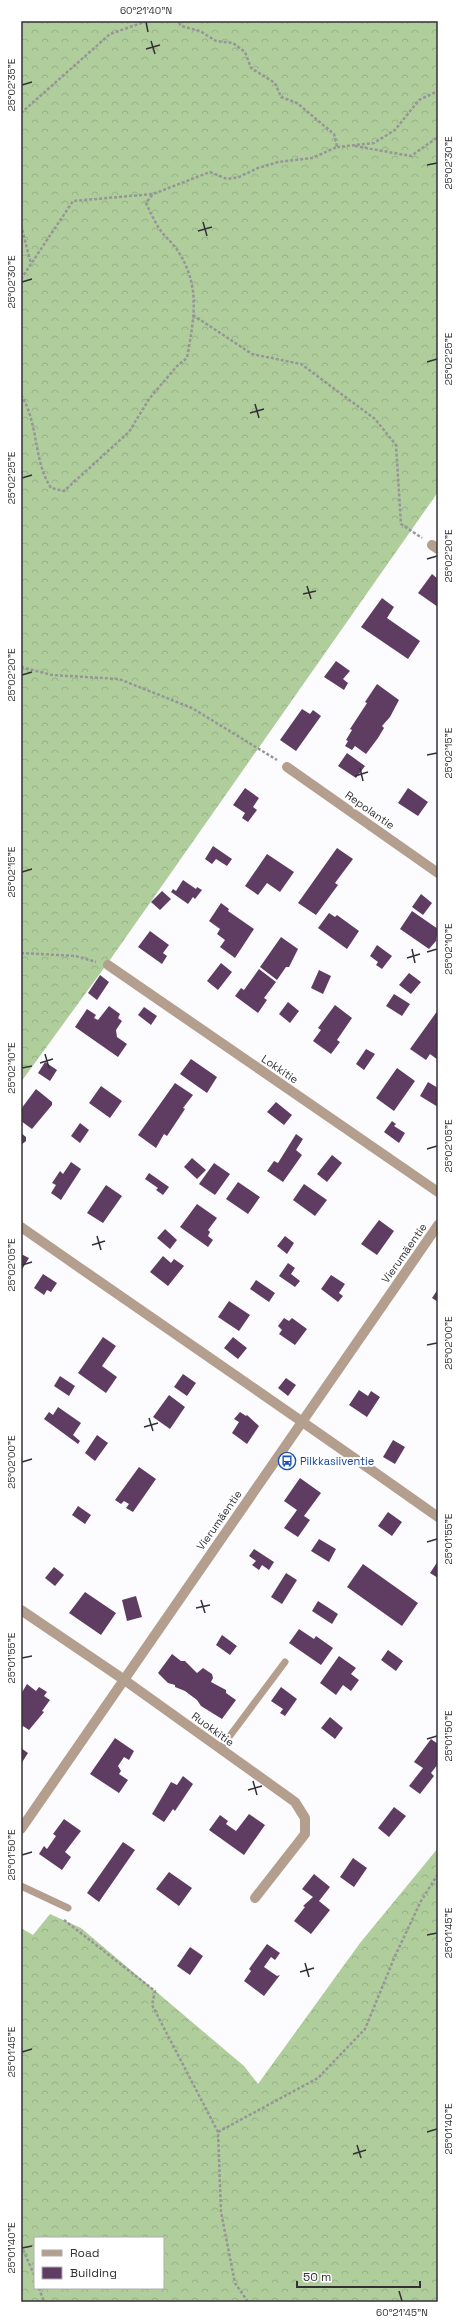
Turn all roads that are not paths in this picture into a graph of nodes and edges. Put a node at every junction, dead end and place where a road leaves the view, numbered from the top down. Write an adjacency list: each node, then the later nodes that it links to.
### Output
1 (287, 767): 2 (street, Repolantie)
2 (438, 872)
3 (108, 965): 4 (street, Lokkitie)
4 (438, 1192)
5 (438, 1225): 7 (street, Vierumäentie)
6 (21, 1227): 7 (street)
7 (303, 1421): 8 (street); 11 (street, Vierumäentie)
8 (438, 1517)
9 (21, 1610): 11 (street, Ruokkitie)
10 (285, 1662): 12 (lane)
11 (123, 1679): 12 (street, Ruokkitie); 13 (street, Vierumäentie)
12 (220, 1749): 15 (street, Ruokkitie)
13 (21, 1829)
14 (21, 1886): 16 (lane)
15 (255, 1898)
16 (68, 1908)

